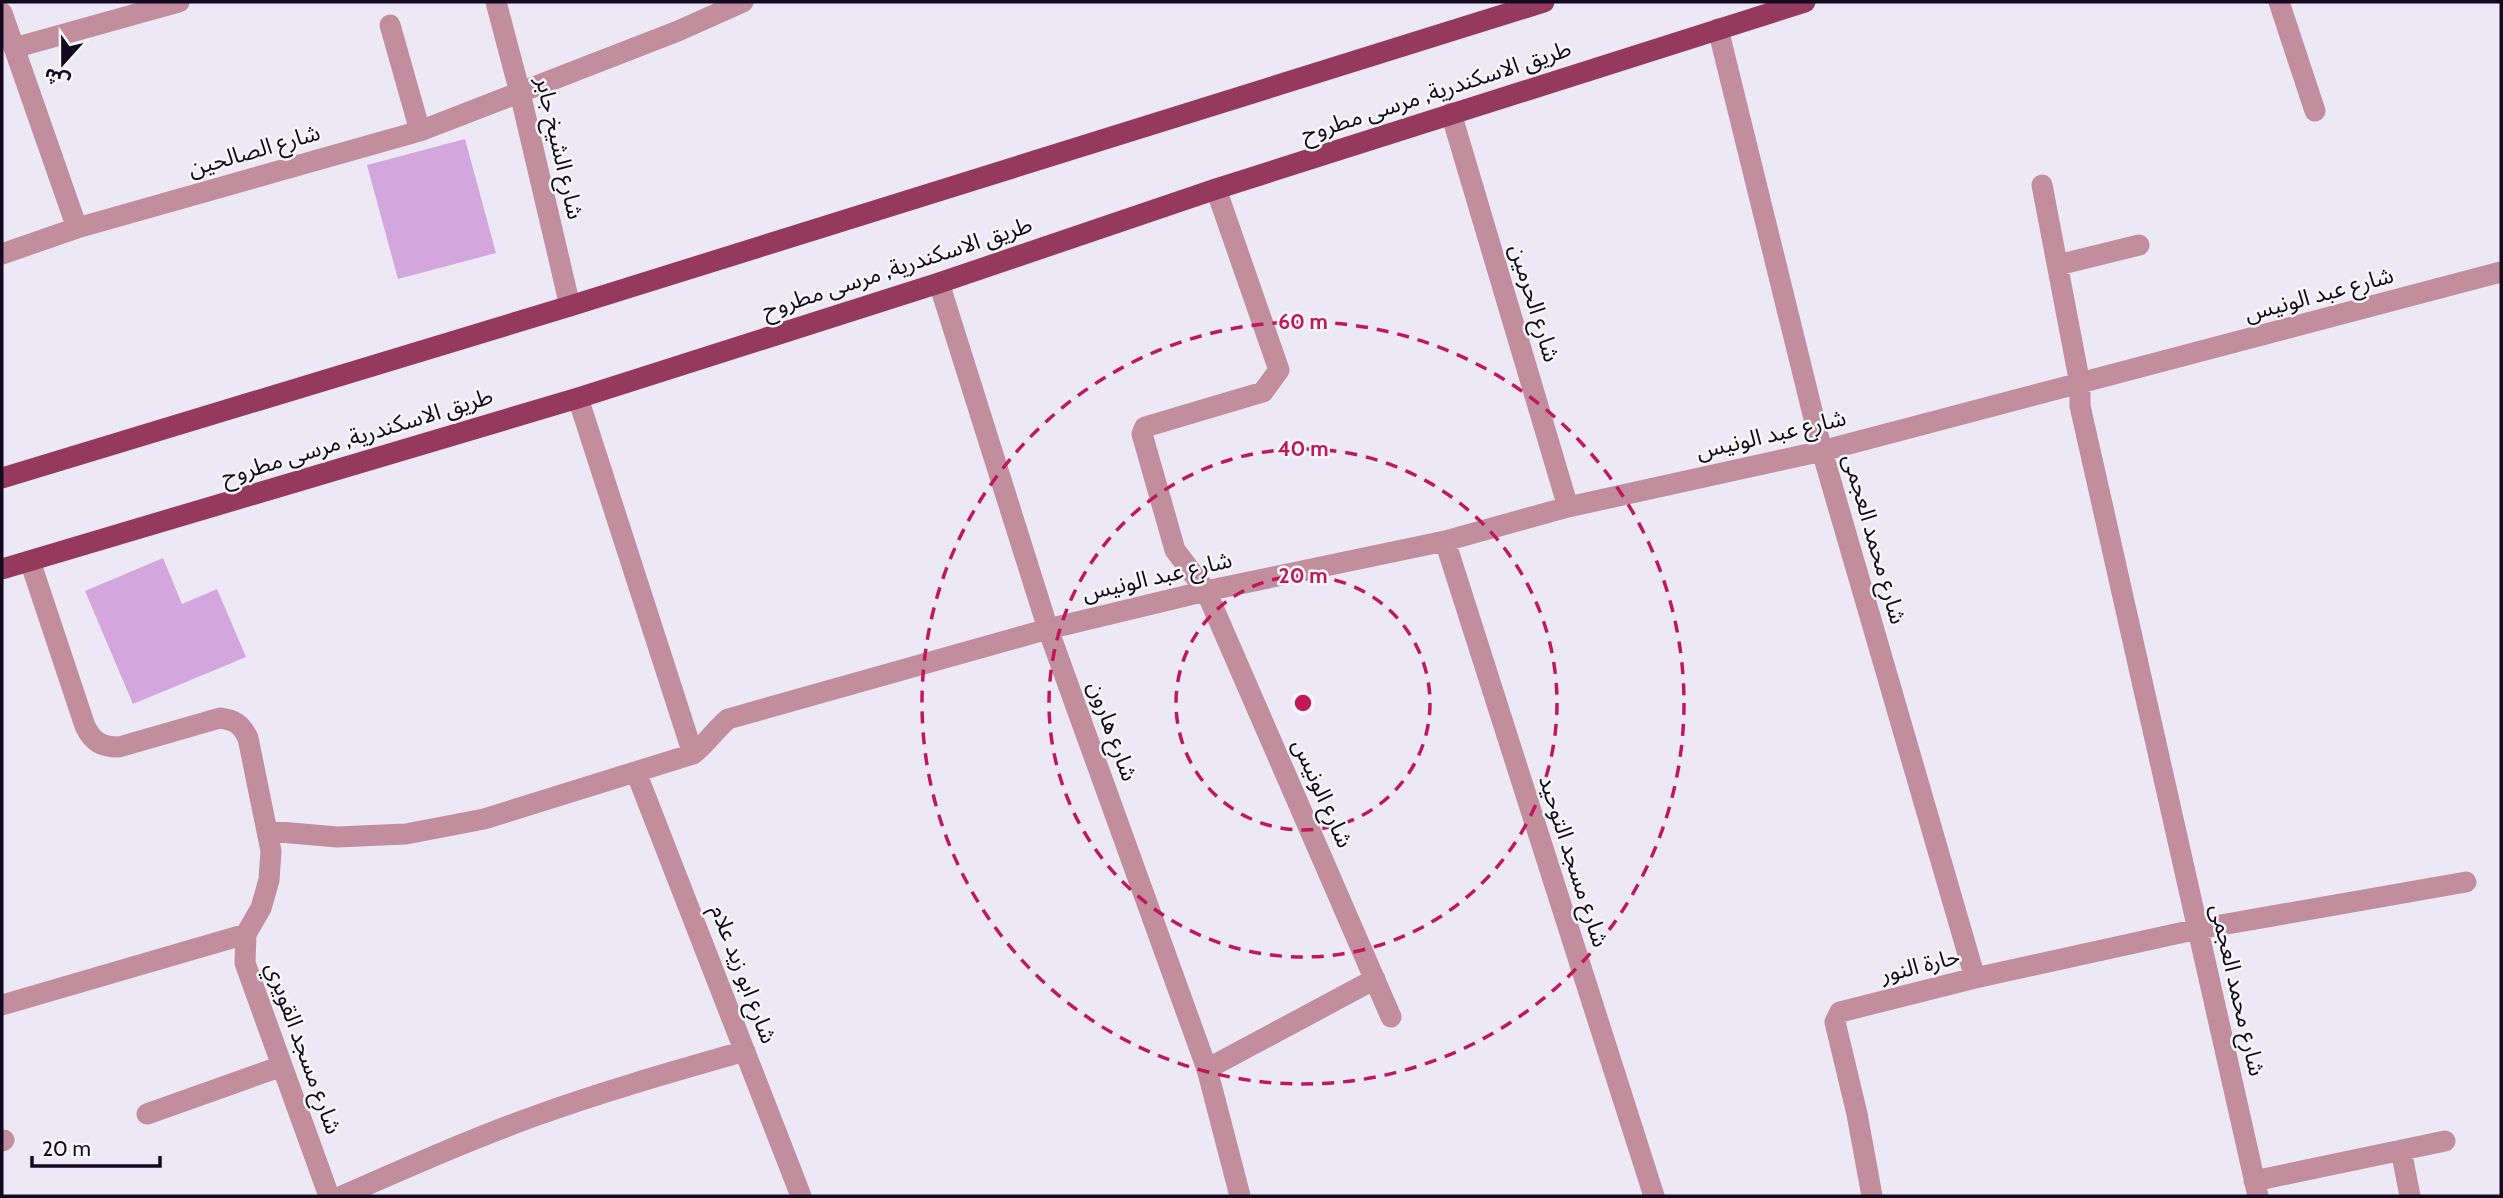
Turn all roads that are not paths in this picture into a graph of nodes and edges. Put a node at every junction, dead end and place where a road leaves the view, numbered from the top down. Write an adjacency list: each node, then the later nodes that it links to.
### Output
1 (179, 2): 10 (street)
2 (496, 2): 11 (street, شارع الشيخ جابر)
3 (743, 2): 11 (street, شارع الصالحين)
4 (1544, 2): 23 (main road)
5 (1805, 2): 9 (main road, طريق الاسكندرية, مرسى مطروح)
6 (2279, 2): 12 (street)
7 (2, 13): 10 (street)
8 (390, 25): 14 (street)
9 (1718, 29): 13 (main road, طريق الاسكندرية, مرسى مطروح); 26 (street, شارع محمد العجمى)
10 (14, 48): 17 (street)
11 (520, 93): 14 (street, شارع الصالحين); 23 (street, شارع الشيخ جابر)
12 (2315, 111)
13 (1451, 113): 16 (main road, طريق الاسكندرية, مرسى مطروح); 28 (street, شارع الحرمين)
14 (420, 131): 17 (street, شارع الصالحين)
15 (2042, 185): 20 (street, شارع محمد العجمى)
16 (1216, 189): 22 (main road, طريق الاسكندرية, مرسى مطروح); 32 (street, شارع الونيس)
17 (77, 228): 19 (street, شارع الصالحين)
18 (2139, 245): 20 (street)
19 (2, 254)
20 (2058, 265): 24 (street, شارع محمد العجمى)
21 (2501, 272): 24 (street, شارع عبد الونيس)
22 (939, 283): 25 (main road, طريق الاسكندرية, مرسى مطروح); 33 (street, شارع هارون)
23 (570, 306): 27 (main road)
24 (2080, 384): 26 (street, شارع عبد الونيس); 38 (street, شارع محمد العجمى)
25 (578, 398): 30 (main road, طريق الاسكندرية, مرسى مطروح); 34 (street)
26 (1822, 451): 28 (street, شارع عبد الونيس); 40 (street, شارع محمد العجمى)
27 (2, 478)
28 (1568, 507): 29 (street, شارع عبد الونيس)
29 (1444, 541): 32 (street, شارع عبد الونيس); 54 (street, شارع مسجد التوحيد)
30 (30, 561): 31 (main road, طريق الاسكندرية, مرسى مطروح); 36 (street, شارع مسجد القويري)
31 (2, 569)
32 (1206, 591): 33 (street, شارع عبد الونيس); 41 (street, شارع الونيس)
33 (1048, 628): 34 (street, شارع عبد الونيس); 46 (street, شارع هارون)
34 (693, 754): 35 (street)
35 (636, 772): 36 (street); 44 (street, شارع ابو زيد علام)
36 (268, 831): 39 (street, شارع مسجد القويري)
37 (2466, 882): 38 (street, حارة النور)
38 (2198, 929): 40 (street, حارة النور); 50 (street, شارع محمد العجمى)
39 (246, 934): 42 (street); 45 (street, شارع مسجد القويري)
40 (1975, 978): 55 (street, حارة النور)
41 (1375, 979): 43 (street, شارع الونيس); 46 (street)
42 (2, 1005)
43 (1391, 1017)
44 (745, 1051): 51 (street); 52 (street, شارع ابو زيد علام)
45 (282, 1066): 47 (street); 51 (street, شارع مسجد القويري)
46 (1207, 1069): 53 (street, شارع هارون)
47 (147, 1114)
48 (2445, 1141): 49 (street)
49 (2401, 1150): 50 (street); 56 (street)
50 (2256, 1189)
51 (329, 1195)
52 (794, 1195)
53 (1240, 1196)
54 (1654, 1196)
55 (1872, 1196)
56 (2410, 1196)

